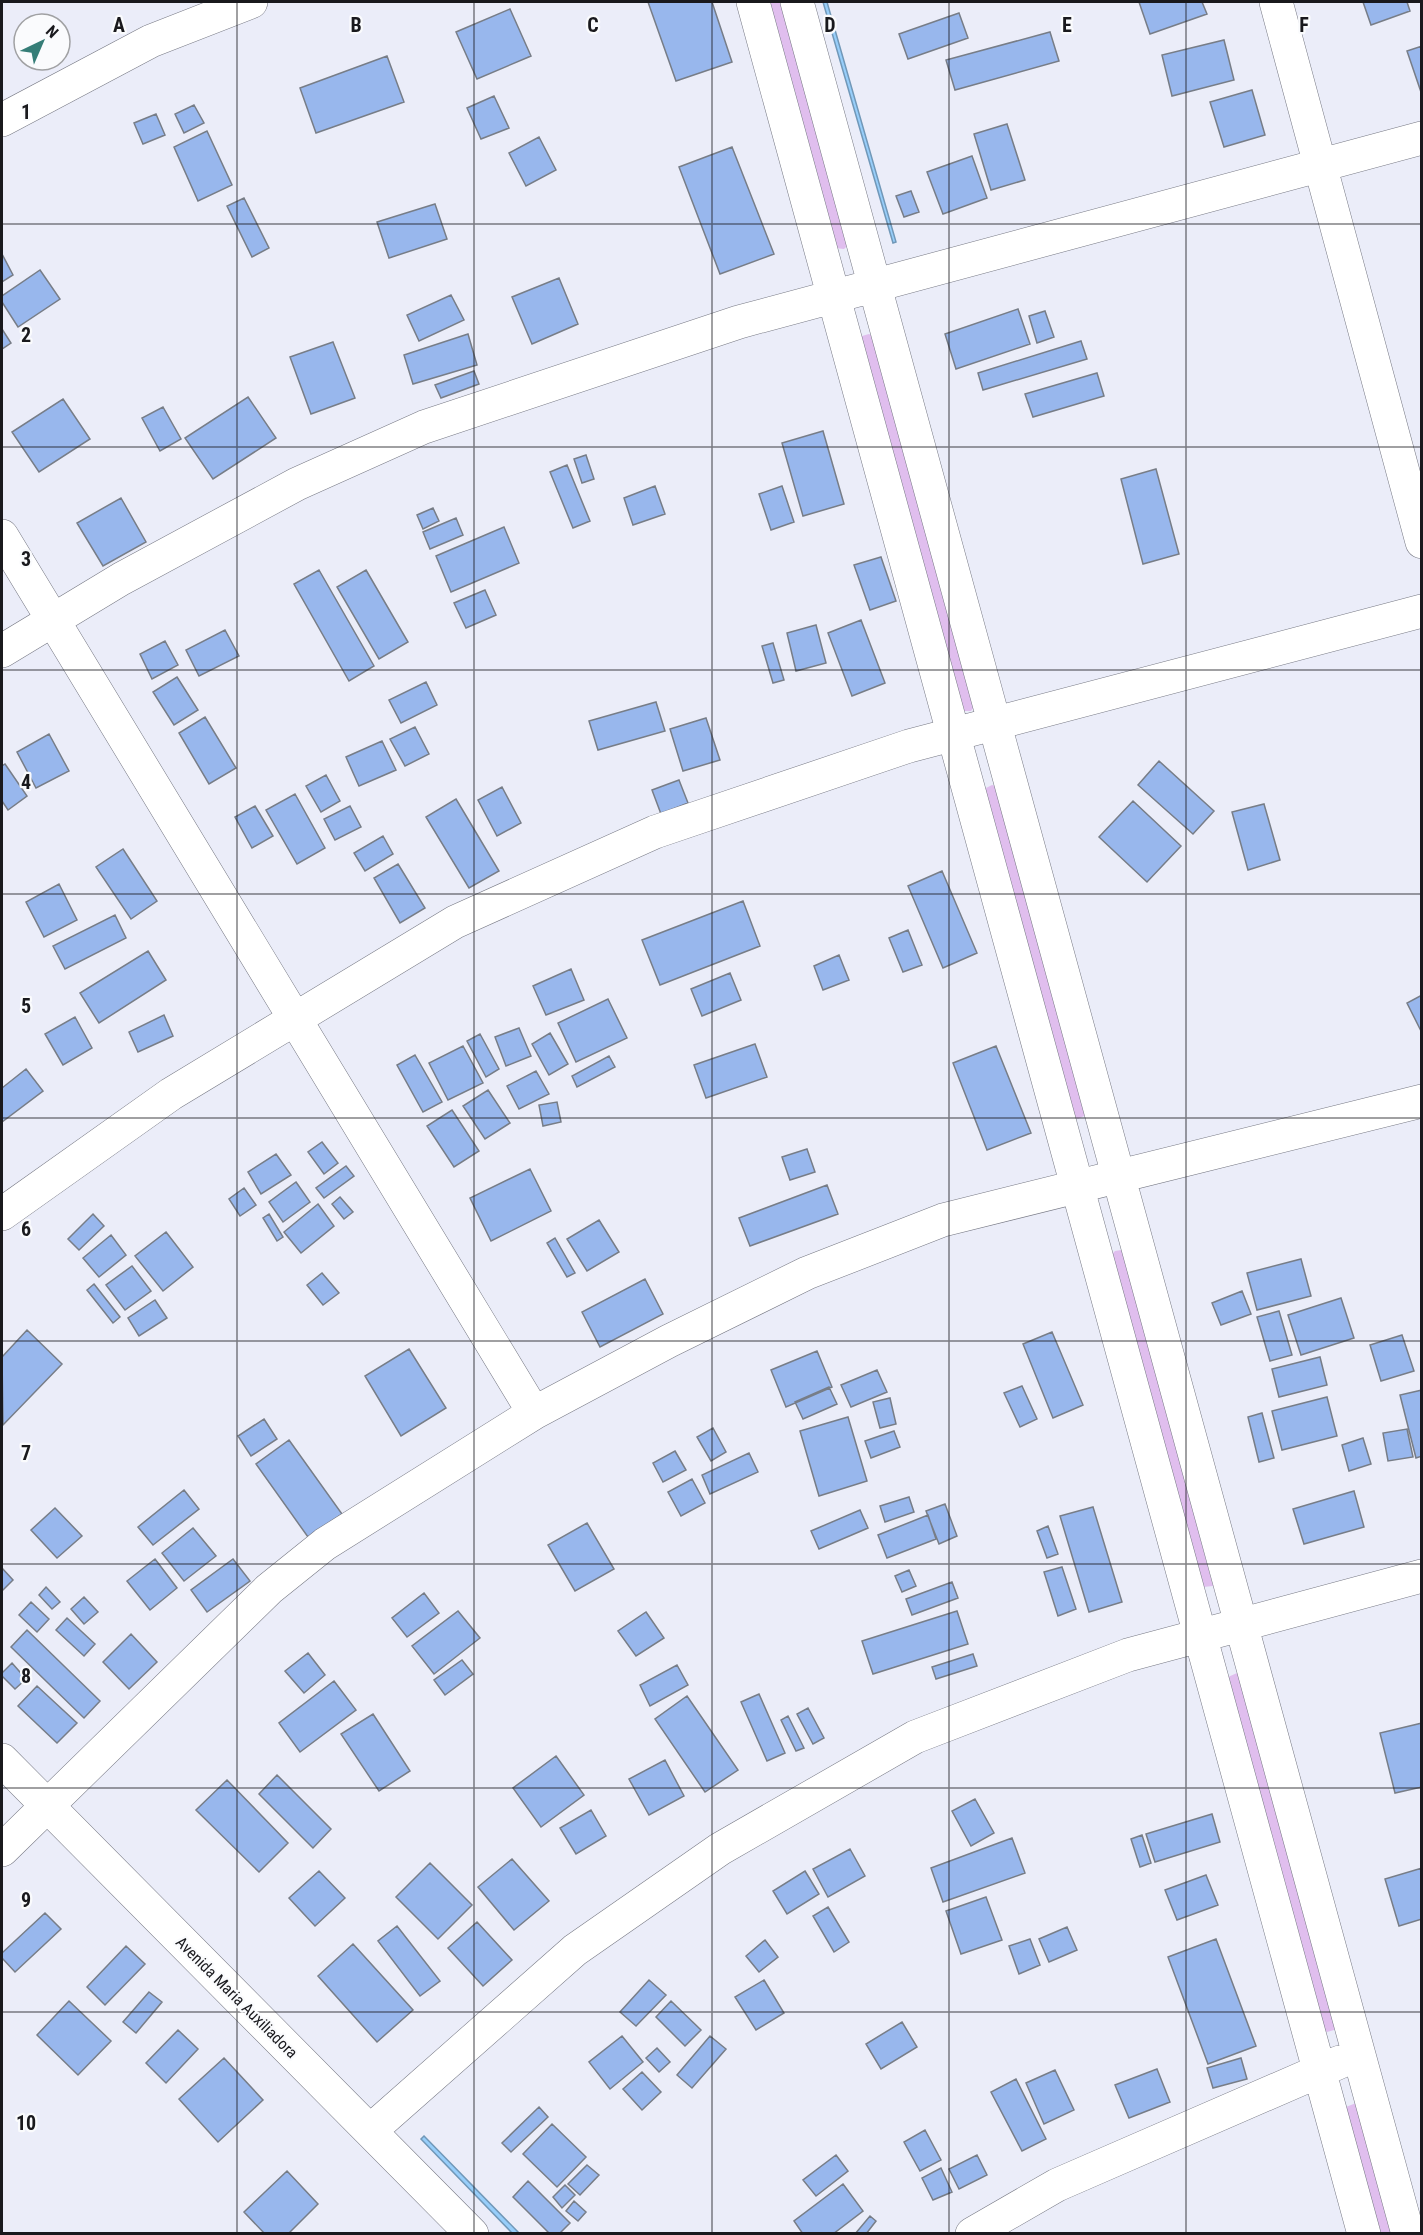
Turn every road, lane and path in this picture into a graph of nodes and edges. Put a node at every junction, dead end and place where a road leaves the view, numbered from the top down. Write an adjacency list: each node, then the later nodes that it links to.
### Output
1 (753, 2): 9 (street)
2 (797, 2): 8 (street)
3 (1276, 2): 7 (street)
4 (233, 4): 5 (street)
5 (2, 120)
6 (1422, 138): 7 (street)
7 (1320, 165): 8 (street); 11 (street)
8 (875, 286): 9 (street); 15 (street)
9 (834, 297): 13 (street); 16 (street)
10 (2, 536): 13 (street)
11 (1422, 542)
12 (1422, 611): 15 (street)
13 (52, 619): 14 (street); 17 (street)
14 (2, 651)
15 (995, 724): 16 (street); 19 (street)
16 (954, 735): 17 (street); 20 (street)
17 (295, 1020): 21 (street); 22 (street)
18 (1422, 1101): 19 (street)
19 (1119, 1176): 20 (street); 24 (street)
20 (1077, 1186): 22 (street); 25 (street)
21 (2, 1214)
22 (534, 1413): 27 (street)
23 (1422, 1576): 24 (street)
24 (1242, 1624): 25 (street); 29 (street)
25 (1201, 1635): 30 (street); 31 (street)
26 (2, 1760): 27 (street, Avenida Maria Auxiliadora)
27 (47, 1806): 28 (street); 31 (street, Avenida Maria Auxiliadora)
28 (2, 1850)
29 (1359, 2055): 30 (street); 35 (street)
30 (1320, 2070): 33 (street); 34 (street)
31 (370, 2131): 32 (street, Avenida Maria Auxiliadora)
32 (472, 2234)
33 (972, 2234)
34 (1364, 2234)
35 (1408, 2234)

